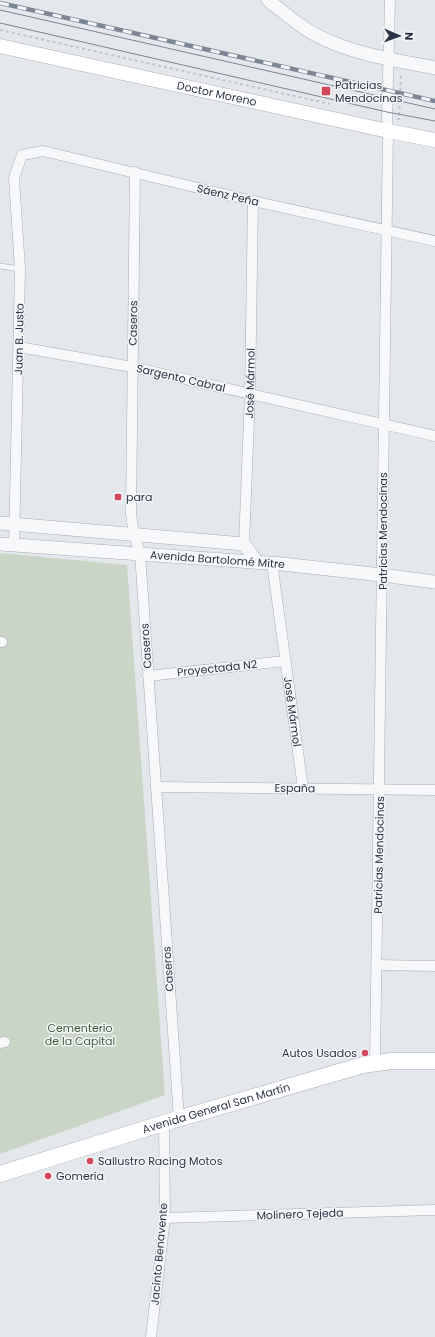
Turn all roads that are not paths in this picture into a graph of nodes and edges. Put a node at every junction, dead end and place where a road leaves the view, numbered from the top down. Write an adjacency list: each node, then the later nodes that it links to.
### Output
1 (268, 0): 4 (street)
2 (390, 0): 4 (street, Patricias Mendocinas)
3 (0, 46): 6 (main road, Doctor Moreno)
4 (388, 59): 5 (street); 6 (street, Patricias Mendocinas)
5 (435, 68)
6 (388, 124): 7 (main road, Doctor Moreno); 11 (street, Patricias Mendocinas)
7 (435, 140)
8 (22, 155): 9 (street, Sáenz Peña); 14 (street, Juan B. Justo)
9 (135, 172): 10 (street, Sáenz Peña); 16 (street, Caseros)
10 (253, 201): 11 (street, Sáenz Peña); 17 (street, José Mármol)
11 (386, 230): 12 (street, Sáenz Peña); 18 (street, Patricias Mendocinas)
12 (435, 241)
13 (0, 266): 14 (lane)
14 (20, 269): 15 (street, Juan B. Justo)
15 (19, 347): 16 (street, Sargento Cabral); 21 (street, Juan B. Justo)
16 (132, 367): 17 (street, Sargento Cabral); 22 (street, Caseros)
17 (250, 394): 18 (street, Sargento Cabral); 24 (street, José Mármol)
18 (383, 424): 19 (street, Sargento Cabral); 29 (street, Patricias Mendocinas)
19 (435, 436)
20 (0, 523): 21 (street, Avenida Bartolomé Mitre)
21 (14, 525): 22 (street, Avenida Bartolomé Mitre); 25 (street, Juan B. Justo)
22 (134, 535): 24 (street, Avenida Bartolomé Mitre); 26 (street, Caseros)
23 (0, 544): 25 (street, Avenida Bartolomé Mitre)
24 (244, 544): 27 (street)
25 (14, 546): 26 (street, Avenida Bartolomé Mitre)
26 (140, 553): 27 (street, Avenida Bartolomé Mitre); 32 (street, Caseros)
27 (257, 562): 28 (street, Avenida Bartolomé Mitre)
28 (272, 563): 29 (street, Avenida Bartolomé Mitre); 31 (street, José Mármol)
29 (382, 575): 30 (street, Avenida Bartolomé Mitre); 35 (street, Patricias Mendocinas)
30 (435, 582)
31 (285, 661): 32 (street, Proyectada N2); 34 (street, José Mármol)
32 (148, 676): 33 (street, Caseros)
33 (156, 786): 34 (street, España); 41 (street, Caseros)
34 (303, 788): 35 (street, España)
35 (380, 790): 36 (street, España); 37 (street, Patricias Mendocinas)
36 (435, 790)
37 (377, 965): 38 (street); 40 (street, Patricias Mendocinas)
38 (435, 966)
39 (435, 1061): 40 (main road, Avenida General San Martín)
40 (375, 1063): 41 (main road, Avenida General San Martín)
41 (172, 1121): 42 (main road, Avenida General San Martín); 44 (street, Jacinto Benavente)
42 (0, 1174)
43 (435, 1210): 44 (street, Molinero Tejeda)
44 (165, 1218): 45 (street, Jacinto Benavente)
45 (151, 1337)

